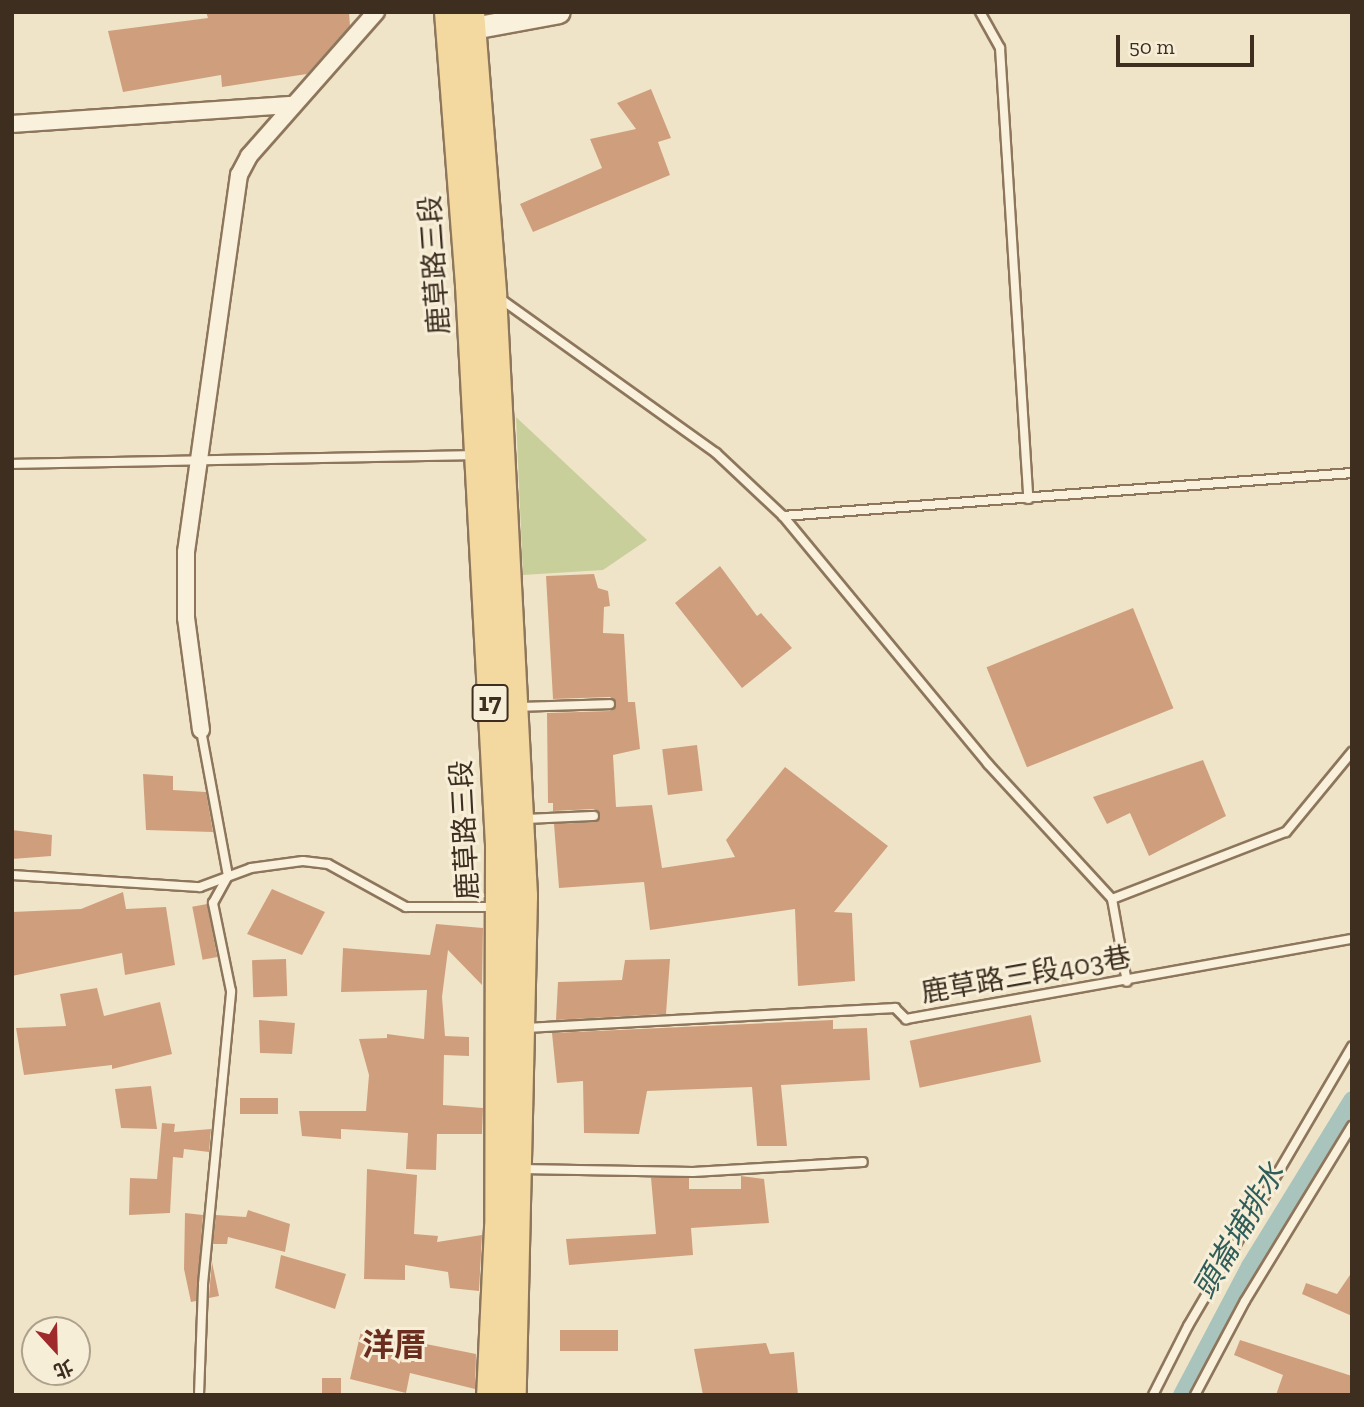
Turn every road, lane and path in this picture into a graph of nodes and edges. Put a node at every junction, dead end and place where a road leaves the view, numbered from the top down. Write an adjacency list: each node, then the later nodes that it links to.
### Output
1 (376, 12): 5 (street)
2 (559, 12): 4 (street)
3 (980, 12): 12 (lane)
4 (459, 17): 7 (main road, 鹿草路三段 / 17); 8 (main road, 鹿草路三段 / 17)
5 (292, 105): 6 (street); 9 (street)
6 (12, 124)
7 (493, 294): 13 (lane); 15 (main road, 鹿草路三段 / 17)
8 (475, 455): 9 (lane); 15 (main road, 鹿草路三段 / 17)
9 (198, 462): 10 (lane); 16 (street)
10 (12, 464)
11 (1352, 473): 12 (lane)
12 (1028, 499): 13 (lane)
13 (783, 516): 22 (lane)
14 (610, 704): 15 (lane)
15 (502, 707): 19 (main road, 鹿草路三段 / 17)
16 (201, 730): 21 (lane)
17 (1352, 752): 22 (lane)
18 (594, 816): 19 (lane)
19 (509, 819): 23 (main road, 鹿草路三段 / 17); 26 (main road, 鹿草路三段 / 17)
20 (12, 875): 21 (lane)
21 (228, 876): 23 (lane); 31 (lane)
22 (1112, 899): 25 (lane)
23 (500, 907): 26 (main road, 鹿草路三段 / 17)
24 (1352, 939): 25 (lane, 鹿草路三段403巷)
25 (1127, 982): 26 (lane, 鹿草路三段403巷)
26 (510, 1029): 30 (main road, 鹿草路三段 / 17); 32 (main road, 鹿草路三段 / 17)
27 (1352, 1046): 34 (lane)
28 (1352, 1126): 35 (lane)
29 (863, 1162): 30 (lane)
30 (518, 1168): 33 (main road, 鹿草路三段 / 17)
31 (199, 1395)
32 (490, 1395)
33 (513, 1395)
34 (1153, 1395)
35 (1195, 1395)

